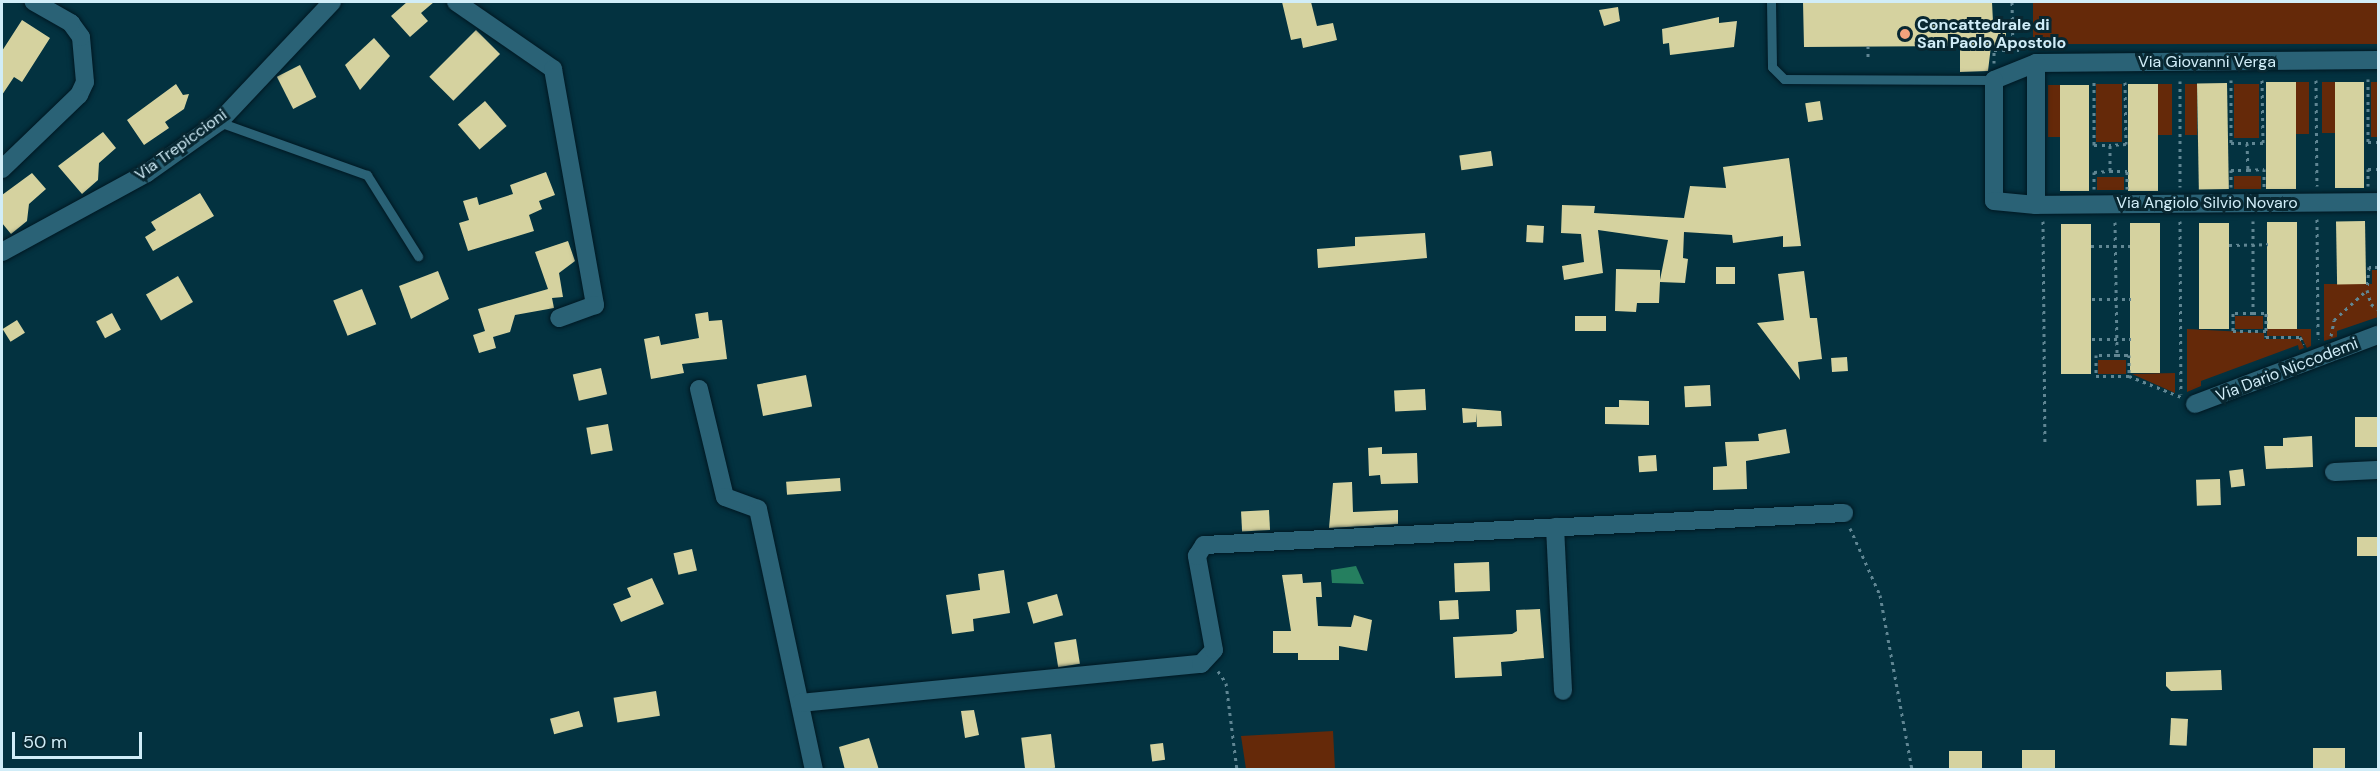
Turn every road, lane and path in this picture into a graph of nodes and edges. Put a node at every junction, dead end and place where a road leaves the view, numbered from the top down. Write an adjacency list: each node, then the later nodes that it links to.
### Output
1 (34, 2): 23 (street)
2 (332, 2): 19 (street, Via Trepiccioni)
3 (456, 2): 54 (street)
4 (1771, 2): 12 (lane)
5 (2012, 2): 7 (path)
6 (1868, 46): 8 (path)
7 (2013, 50)
8 (1869, 57)
9 (2379, 60): 10 (street, Via Giovanni Verga)
10 (2036, 63): 12 (street); 34 (street)
11 (2368, 79): 20 (path)
12 (1994, 80): 34 (street, Via Angiolo Silvio Novaro)
13 (2231, 80): 21 (path)
14 (2262, 80): 21 (path)
15 (2316, 80): 29 (path)
16 (2180, 81): 31 (path)
17 (2094, 82): 22 (path)
18 (2125, 82): 22 (path)
19 (219, 122): 45 (street, Via Trepiccioni); 46 (lane)
20 (2379, 142)
21 (2247, 143): 25 (path)
22 (2110, 145): 26 (path)
23 (2, 169)
24 (2379, 169): 33 (path)
25 (2248, 170): 27 (path); 28 (path)
26 (2110, 171): 30 (path); 32 (path)
27 (2231, 192)
28 (2264, 192)
29 (2317, 192)
30 (2127, 193)
31 (2180, 193)
32 (2094, 194)
33 (2373, 196): 34 (street, Via Angiolo Silvio Novaro)
34 (2040, 208): 67 (path)
35 (2317, 213): 61 (path)
36 (2180, 214): 64 (path)
37 (2253, 220): 39 (path)
38 (2115, 222): 43 (path)
39 (2253, 244): 40 (path); 41 (path); 53 (path)
40 (2268, 244)
41 (2229, 245)
42 (2091, 246): 43 (path)
43 (2115, 246): 44 (path); 50 (path)
44 (2130, 246)
45 (2, 252)
46 (418, 256)
47 (2379, 267): 48 (path)
48 (2367, 290): 52 (path); 60 (path)
49 (2092, 299): 50 (path)
50 (2116, 299): 51 (path); 58 (path)
51 (2131, 299)
52 (2379, 309)
53 (2253, 313): 55 (path); 55 (path)
54 (559, 318)
55 (2266, 331): 62 (path)
56 (2379, 335): 66 (street, Via Dario Niccodemi)
57 (2092, 339): 58 (path)
58 (2116, 339): 59 (path); 63 (path)
59 (2132, 339)
60 (2332, 343)
61 (2318, 348)
62 (2307, 351)
63 (2117, 355): 64 (path); 64 (path)
64 (2129, 376)
65 (699, 389): 74 (street)
66 (2195, 404)
67 (2045, 444)
68 (2379, 470): 69 (street)
69 (2334, 472)
70 (1844, 513): 71 (street); 77 (path)
71 (1555, 527): 72 (street); 73 (street)
72 (1210, 659): 74 (street); 76 (path)
73 (1563, 691)
74 (800, 703): 75 (street)
75 (814, 770)
76 (1237, 770)
77 (1912, 770)

